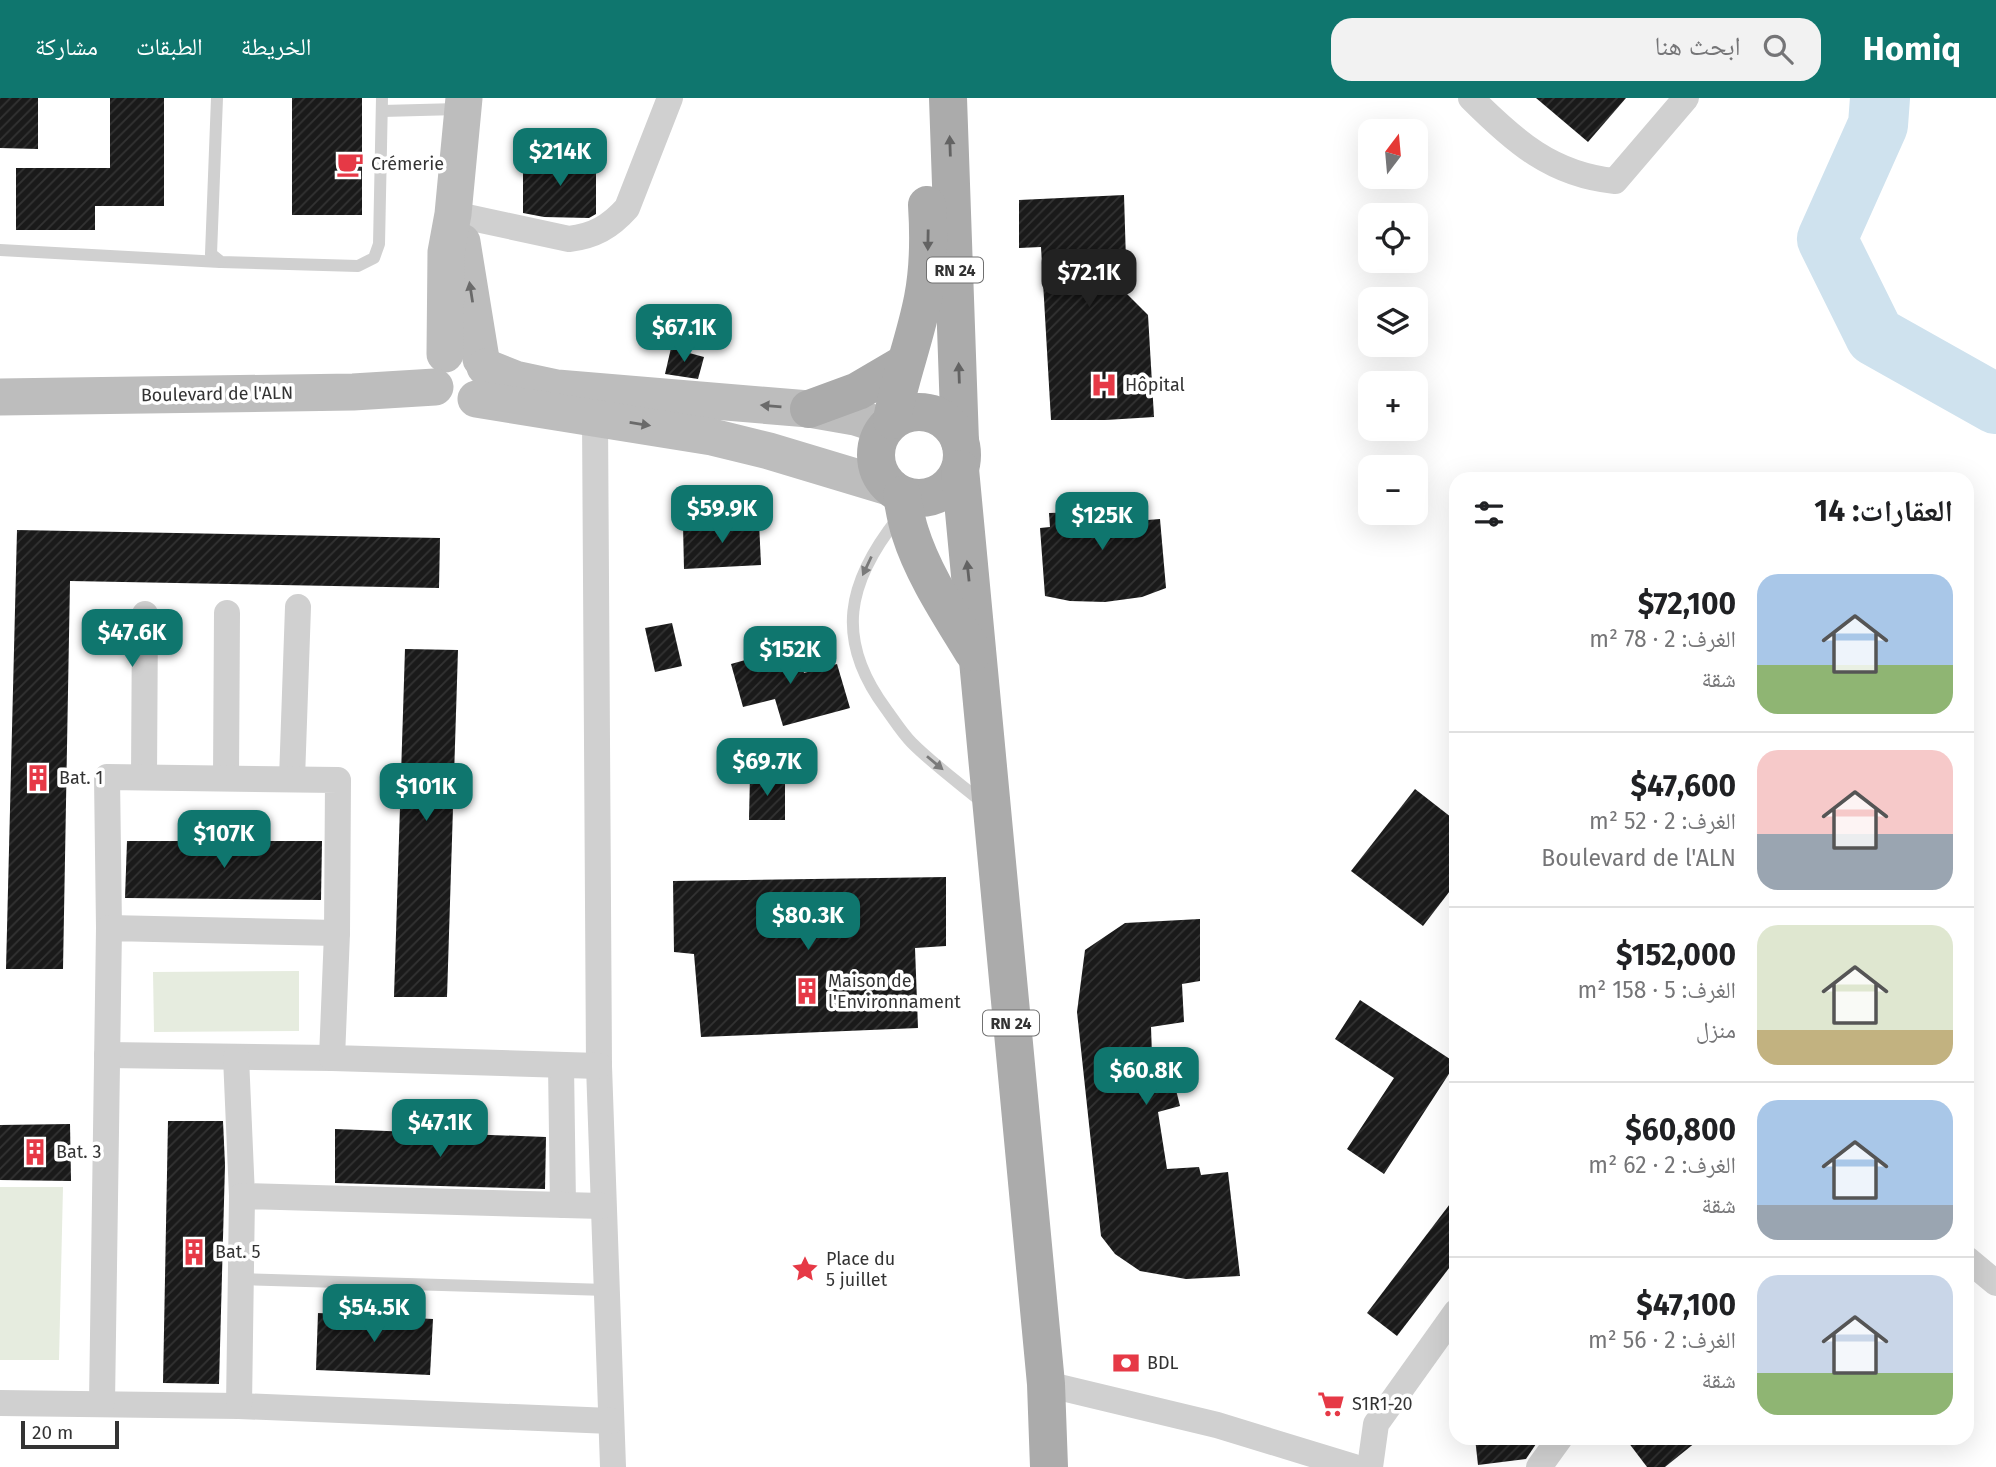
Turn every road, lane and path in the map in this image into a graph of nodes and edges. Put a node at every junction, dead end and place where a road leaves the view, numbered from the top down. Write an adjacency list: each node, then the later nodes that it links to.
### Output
1 (217, 98): 11 (lane)
2 (670, 98): 9 (street)
3 (922, 98): 12 (main road, RN 24, one-way to 12)
4 (948, 98): 19 (main road, RN 24, one-way to 4)
5 (1472, 98): 6 (street)
6 (1686, 98)
7 (382, 104): 8 (lane); 11 (lane)
8 (464, 104): 9 (main road)
9 (453, 215): 13 (main road); 14 (main road, one-way to 9)
10 (0, 250): 11 (lane)
11 (220, 262)
12 (904, 364): 16 (main road); 18 (main road, RN 24)
13 (440, 371): 14 (main road); 14 (main road); 15 (main road, Boulevard de l'ALN)
14 (481, 375): 16 (main road, one-way to 14); 17 (main road)
15 (0, 397)
16 (809, 409): 18 (main road)
17 (595, 417): 20 (main road, one-way to 20); 35 (street)
18 (889, 423): 19 (main road); 20 (main road)
19 (960, 455): 20 (main road); 24 (main road, RN 24, one-way to 19)
20 (899, 497): 24 (main road, RN 24); 28 (lane, one-way to 28)
21 (298, 607): 27 (street)
22 (227, 613): 26 (street)
23 (145, 614): 25 (street)
24 (979, 663): 28 (main road, RN 24)
25 (144, 778): 26 (street); 29 (street)
26 (226, 778): 27 (street)
27 (292, 779): 30 (street)
28 (991, 809): 44 (main road, RN 24)
29 (109, 928): 30 (street); 31 (street)
30 (337, 933): 33 (street)
31 (107, 1055): 32 (street); 46 (street)
32 (236, 1057): 33 (street); 36 (street)
33 (332, 1058): 34 (street)
34 (561, 1065): 35 (street); 37 (street)
35 (599, 1066): 38 (street)
36 (242, 1196): 37 (street); 40 (street)
37 (562, 1205): 38 (street)
38 (602, 1206): 42 (street)
39 (1974, 1265): 41 (street)
40 (241, 1279): 42 (lane); 47 (street)
41 (1996, 1283)
42 (606, 1290): 48 (street)
43 (1449, 1322): 53 (street)
44 (1046, 1384): 51 (main road, RN 24); 52 (street)
45 (0, 1402): 46 (street)
46 (102, 1403): 47 (street)
47 (239, 1406): 48 (street)
48 (611, 1420): 50 (street)
49 (1555, 1445): 54 (street)
50 (612, 1467)
51 (1049, 1467)
52 (1354, 1467)
53 (1370, 1467)
54 (1539, 1467)

